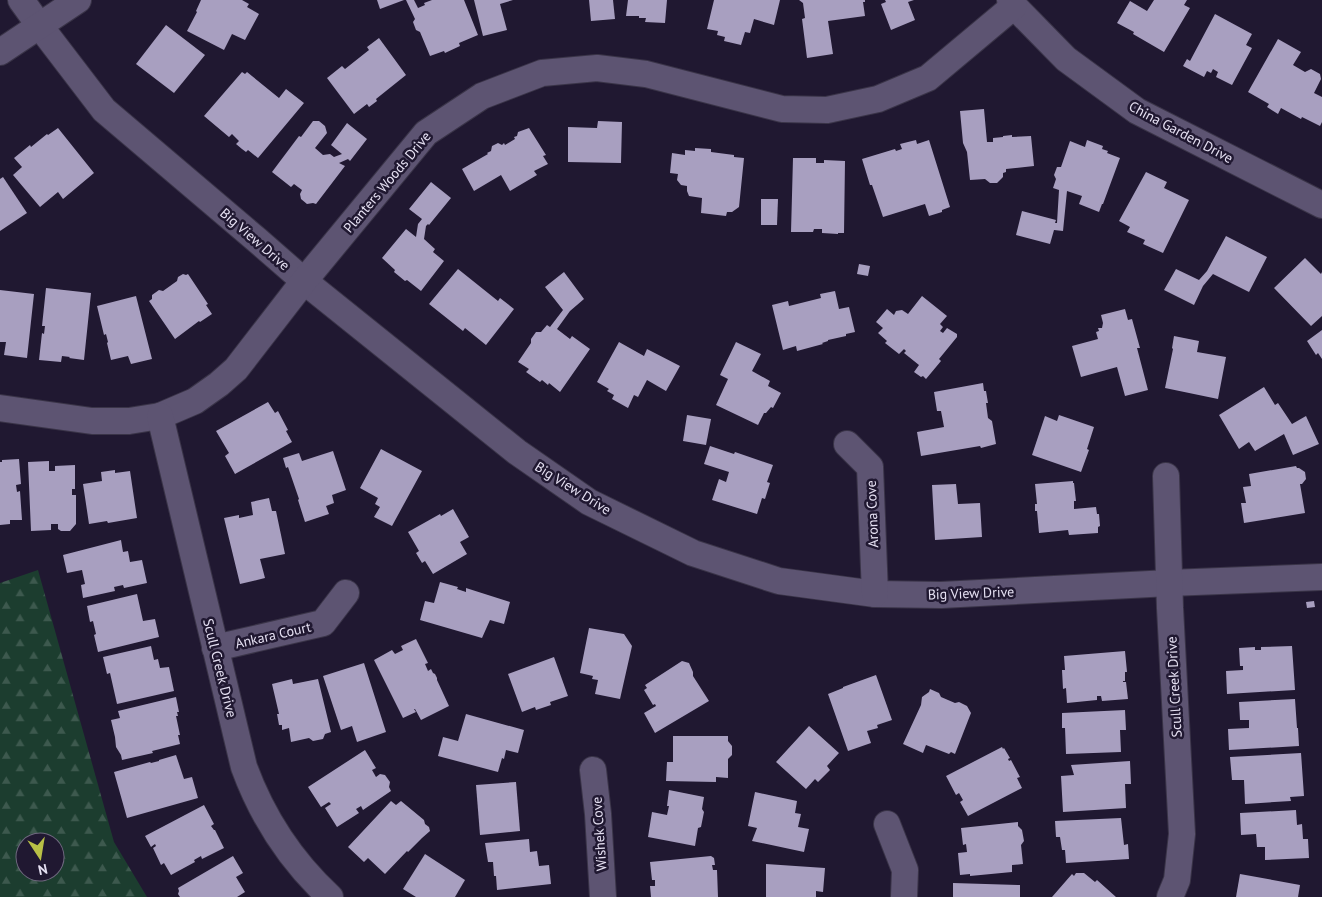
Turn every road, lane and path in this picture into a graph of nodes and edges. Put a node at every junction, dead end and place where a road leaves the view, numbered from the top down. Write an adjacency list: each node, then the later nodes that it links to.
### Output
1 (21, 0): 4 (street, Big View Drive)
2 (78, 0): 4 (street)
3 (1012, 3): 6 (street, China Garden Drive); 7 (street, Planters Woods Drive)
4 (39, 26): 5 (street); 7 (street, Big View Drive)
5 (0, 52)
6 (1322, 205)
7 (304, 281): 9 (street, Planters Woods Drive); 15 (street, Big View Drive)
8 (0, 408): 9 (street, Planters Woods Drive)
9 (160, 416): 16 (street, Scull Creek Drive)
10 (848, 444): 15 (street, Arona Cove)
11 (1166, 476): 13 (street, Scull Creek Drive)
12 (1322, 577): 13 (street, Big View Drive)
13 (1169, 583): 15 (street, Big View Drive); 22 (street, Scull Creek Drive)
14 (346, 593): 16 (street, Ankara Court)
15 (875, 594)
16 (216, 648): 19 (street, Scull Creek Drive)
17 (594, 770): 20 (street, Wishek Cove)
18 (887, 824): 21 (street)
19 (330, 897)
20 (603, 897)
21 (904, 897)
22 (1170, 897)

